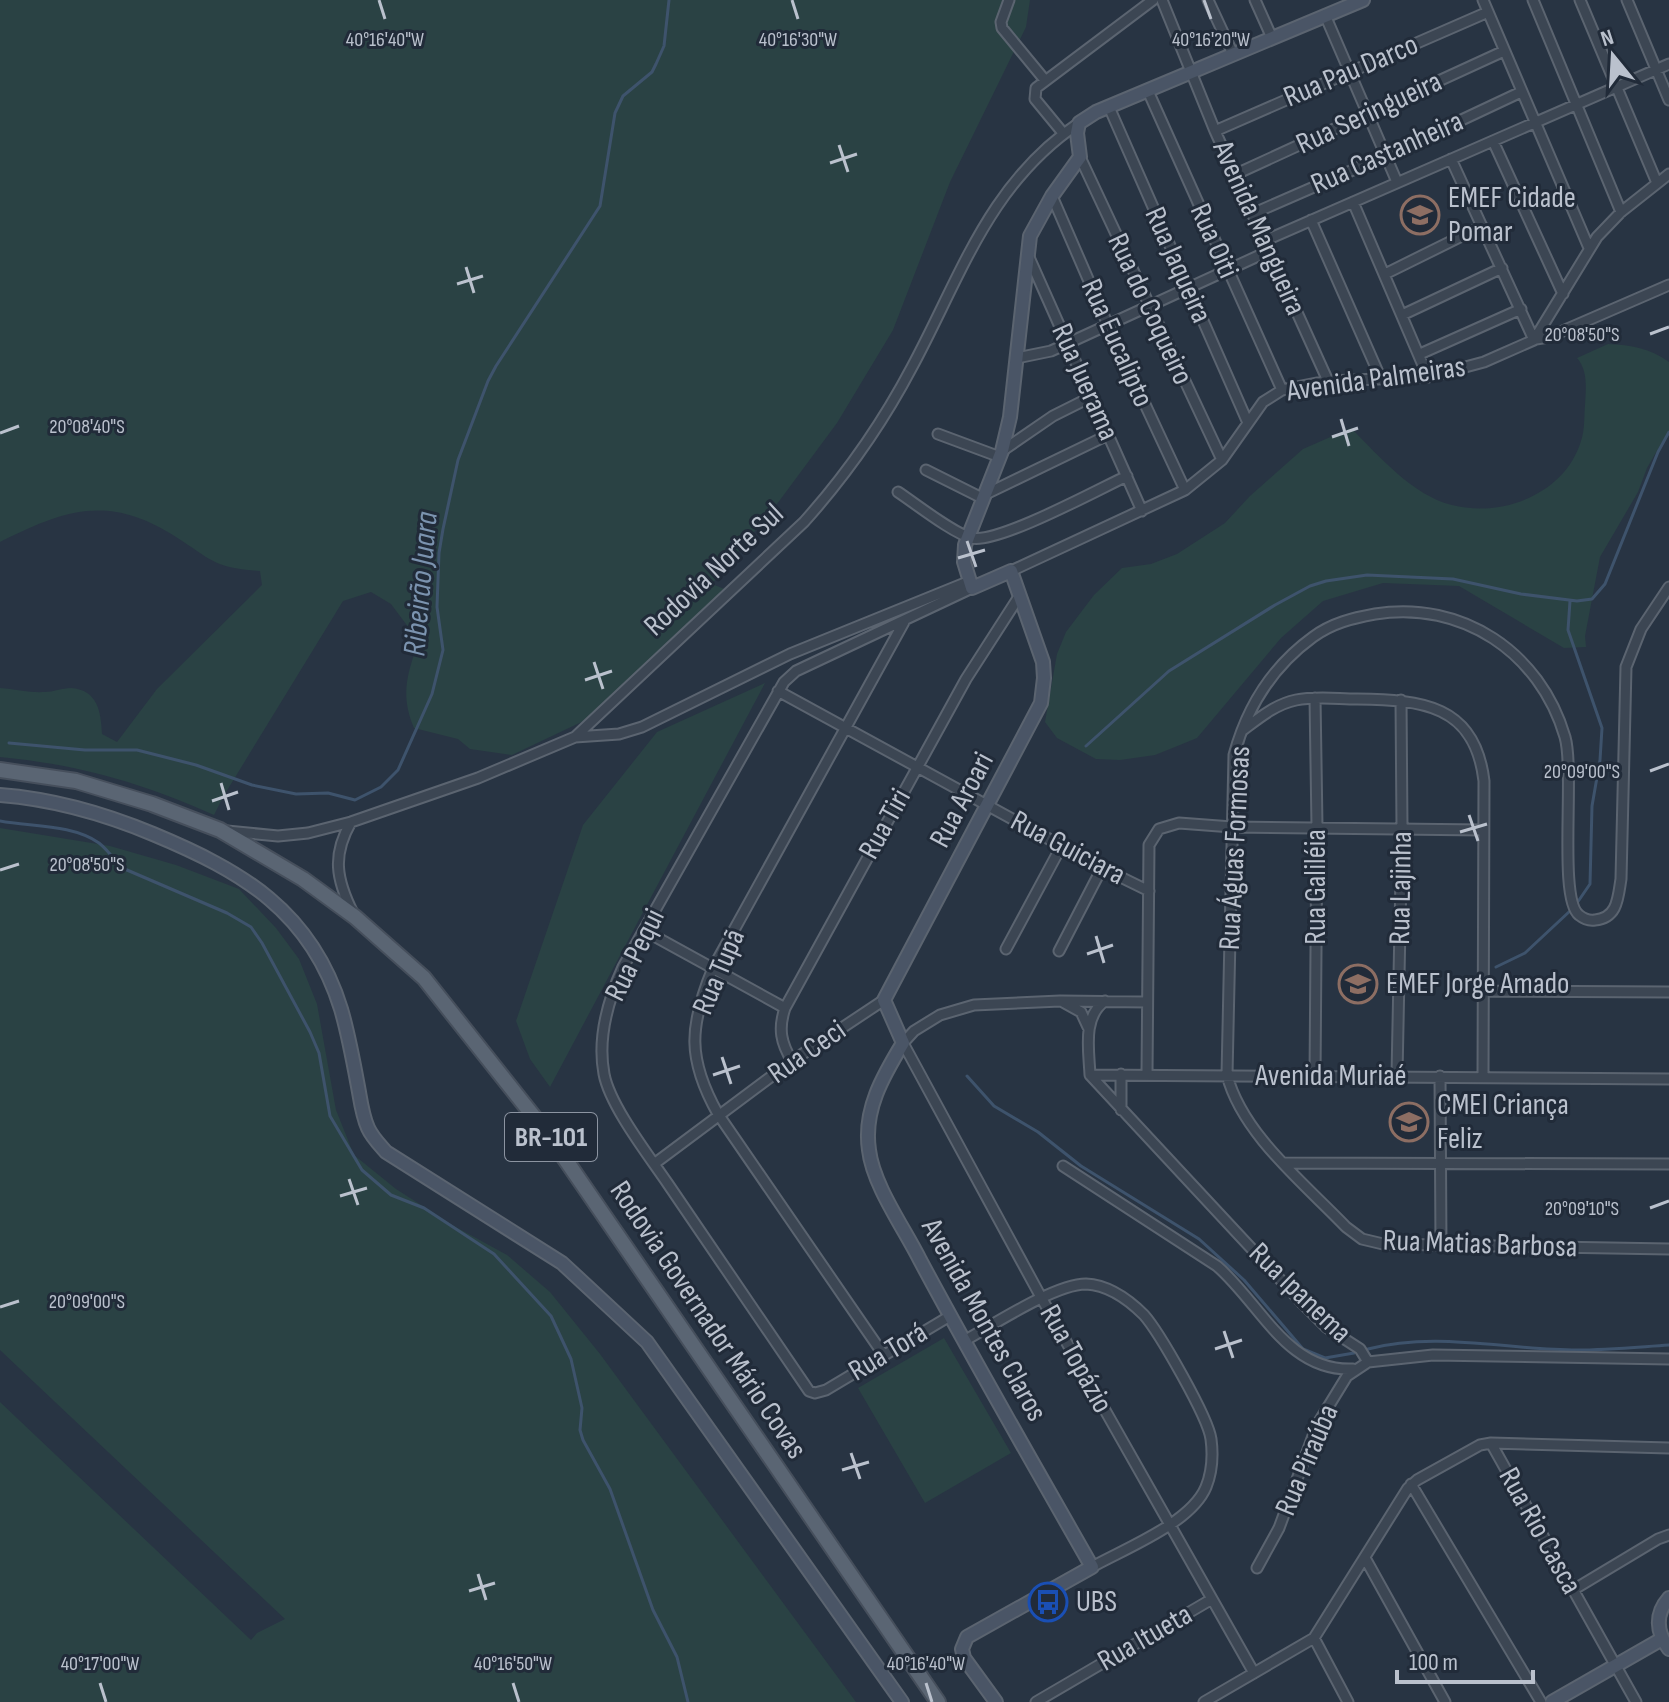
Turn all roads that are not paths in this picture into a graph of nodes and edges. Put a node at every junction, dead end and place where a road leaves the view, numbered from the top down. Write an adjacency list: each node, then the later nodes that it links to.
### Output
1 (1009, 0): 20 (street)
2 (1153, 0): 20 (street)
3 (1162, 0): 19 (street, Avenida Mangueira)
4 (1208, 0): 15 (street)
5 (1255, 0): 13 (street)
6 (1363, 0): 12 (street, Rodovia Norte Sul)
7 (1483, 0): 11 (street)
8 (1533, 0): 25 (street)
9 (1580, 0): 21 (street)
10 (1627, 0): 17 (street)
11 (1488, 12): 14 (street); 18 (street, Rua Pau Darco)
12 (1325, 15): 13 (street, Rodovia Norte Sul); 18 (street)
13 (1272, 38): 15 (street, Rodovia Norte Sul)
14 (1504, 51): 23 (street); 27 (street, Rua Seringueira)
15 (1233, 54): 19 (street, Rodovia Norte Sul)
16 (1669, 64): 17 (street)
17 (1656, 69): 21 (street); 24 (street)
18 (1349, 73): 27 (street); 30 (street, Rua Pau Darco)
19 (1190, 74): 22 (street, Rodovia Norte Sul); 30 (street, Avenida Mangueira)
20 (1044, 79): 31 (street)
21 (1618, 86): 25 (street); 39 (street)
22 (1148, 91): 26 (street, Rodovia Norte Sul); 51 (street, Rua Oiti)
23 (1521, 92): 29 (street); 33 (street, Rua Castanheira)
24 (1669, 100)
25 (1576, 106): 29 (street); 42 (street)
26 (1109, 107): 28 (street, Rodovia Norte Sul); 54 (street, Rua Jaqueira)
27 (1366, 114): 33 (street); 37 (street, Rua Seringueira)
28 (1079, 123): 31 (street, Rodovia Norte Sul); 34 (street)
29 (1534, 124): 32 (street); 47 (street)
30 (1215, 131): 37 (street, Avenida Mangueira)
31 (1063, 133): 92 (street, Rodovia Norte Sul)
32 (1493, 141): 35 (street); 55 (street)
33 (1385, 156): 38 (street); 43 (street, Rua Castanheira)
34 (1080, 157): 40 (street); 56 (street, Rua do Coqueiro)
35 (1451, 159): 38 (street); 45 (street)
36 (1669, 174): 39 (street)
37 (1234, 175): 43 (street, Avenida Mangueira)
38 (1397, 182): 41 (street)
39 (1657, 183): 42 (street)
40 (1052, 196): 49 (street); 59 (street, Rua Eucalipto)
41 (1353, 202): 44 (street); 52 (street)
42 (1621, 212): 47 (street)
43 (1252, 214): 46 (street, Avenida Mangueira)
44 (1311, 220): 46 (street); 65 (street)
45 (1482, 226): 50 (street); 52 (street)
46 (1264, 241): 48 (street, Avenida Mangueira)
47 (1589, 248): 55 (street)
48 (1269, 251): 51 (street); 66 (street, Avenida Mangueira)
49 (1027, 254): 61 (street, Rua Juerama); 63 (street)
50 (1502, 268): 57 (street); 58 (street)
51 (1227, 270): 54 (street); 67 (street, Rua Oiti)
52 (1385, 274): 58 (street)
53 (1669, 285): 60 (street, Avenida Palmeiras)
54 (1187, 288): 56 (street); 69 (street, Rua Jaqueira)
55 (1563, 294): 60 (street)
56 (1148, 307): 59 (street); 73 (street, Rua do Coqueiro)
57 (1521, 309): 60 (street); 62 (street)
58 (1402, 315): 62 (street)
59 (1108, 325): 61 (street); 76 (street, Rua Eucalipto)
60 (1535, 340): 64 (street, Avenida Palmeiras)
61 (1067, 344): 63 (street); 68 (street, Rua Juerama)
62 (1420, 354): 64 (street)
63 (1017, 358): 72 (street)
64 (1428, 377): 65 (street, Avenida Palmeiras)
65 (1381, 379): 66 (street, Avenida Palmeiras)
66 (1328, 381): 67 (street, Avenida Palmeiras)
67 (1282, 390): 69 (street, Avenida Palmeiras)
68 (1091, 397): 71 (street, Rua Juerama); 72 (street)
69 (1248, 423): 73 (street, Avenida Palmeiras)
70 (938, 434): 72 (street)
71 (1108, 435): 75 (street, Rua Juerama); 78 (street)
72 (1001, 454): 78 (street)
73 (1222, 460): 76 (street, Avenida Palmeiras)
74 (926, 470): 78 (street)
75 (1127, 476): 79 (street, Rua Juerama); 80 (street)
76 (1185, 490): 79 (street, Avenida Palmeiras)
77 (898, 492): 80 (street)
78 (985, 496): 80 (street)
79 (1142, 511): 81 (street, Avenida Palmeiras)
80 (967, 536): 83 (street)
81 (1011, 571): 82 (street); 83 (street); 85 (street, Rua Aroari)
82 (986, 582): 83 (street); 85 (street)
83 (971, 585): 86 (street, Rua Pequi); 92 (street)
84 (1669, 587): 91 (street, Rua Águas Formosas)
85 (1020, 594): 93 (street, Rua Tiri); 96 (street, Rua Aroari)
86 (904, 622): 87 (street, Rua Pequi); 90 (street, Rua Tupã)
87 (778, 691): 90 (street, Rua Guiciara); 107 (street, Rua Pequi)
88 (1315, 698): 89 (street); 91 (street); 98 (street, Rua Galiléia)
89 (1401, 700): 100 (street, Rua Lajinha); 102 (street)
90 (845, 728): 93 (street, Rua Guiciara); 110 (street, Rua Tupã)
91 (1240, 732): 99 (street, Rua Águas Formosas)
92 (575, 737): 97 (street, Rodovia Norte Sul)
93 (917, 768): 96 (street, Rua Guiciara); 117 (street, Rua Tiri)
94 (0, 770): 101 (main road, Rodovia Governador Mário Covas / BR-101)
95 (0, 795): 162 (street)
96 (988, 805): 103 (street, Rua Guiciara); 113 (street, Rua Aroari)
97 (351, 822): 101 (street, Rodovia Norte Sul); 106 (street)
98 (1317, 826): 99 (street); 100 (street); 126 (street, Rua Galiléia)
99 (1232, 827): 105 (street); 124 (street, Rua Águas Formosas)
100 (1402, 827): 102 (street); 125 (street, Rua Lajinha)
101 (220, 830): 106 (main road, Rodovia Governador Mário Covas / BR-101)
102 (1482, 830): 111 (street)
103 (1062, 845): 104 (street, Rua Guiciara); 108 (street)
104 (1102, 868): 105 (street, Rua Guiciara); 109 (street)
105 (1149, 891): 116 (street)
106 (355, 917): 163 (main road, Rodovia Governador Mário Covas / BR-101)
107 (645, 931): 110 (street); 134 (street, Rua Pequi)
108 (1006, 949)
109 (1059, 951)
110 (713, 968): 117 (street); 131 (street, Rua Tupã)
111 (1483, 991): 112 (street); 128 (street)
112 (1669, 992)
113 (884, 1000): 119 (street); 120 (street, Rua Ceci)
114 (1060, 1001): 115 (street, Avenida Montes Claros); 118 (street); 119 (street, Avenida Montes Claros)
115 (1105, 1001): 116 (street, Avenida Montes Claros); 118 (street)
116 (1147, 1002): 122 (street)
117 (785, 1008): 120 (street, Rua Tiri)
118 (1089, 1031): 123 (street)
119 (903, 1043): 139 (street, Rua Topázio); 140 (street, Avenida Montes Claros)
120 (792, 1061): 131 (street, Rua Ceci)
121 (1121, 1074): 122 (street, Avenida Muriaé); 123 (street, Avenida Muriaé); 130 (street)
122 (1147, 1074): 124 (street, Avenida Muriaé)
123 (1090, 1075): 130 (street, Rua Ipanema)
124 (1227, 1075): 126 (street, Avenida Muriaé); 133 (street, Rua Matias Barbosa)
125 (1397, 1075): 126 (street, Avenida Muriaé); 127 (street, Avenida Muriaé)
126 (1315, 1076)
127 (1440, 1076): 128 (street, Avenida Muriaé); 132 (street)
128 (1483, 1076): 129 (street, Avenida Muriaé)
129 (1669, 1079)
130 (1121, 1110): 144 (street, Rua Ipanema)
131 (718, 1114): 134 (street, Rua Ceci); 142 (street, Rua Tupã)
132 (1440, 1162): 133 (street); 135 (street); 137 (street)
133 (1285, 1163): 137 (street, Rua Matias Barbosa)
134 (654, 1164): 146 (street, Rua Pequi)
135 (1669, 1164)
136 (1063, 1166): 145 (street)
137 (1441, 1246): 138 (street, Rua Matias Barbosa)
138 (1669, 1249)
139 (1042, 1299): 141 (street); 150 (street, Rua Topázio); 150 (street)
140 (950, 1316): 141 (street, Avenida Montes Claros); 142 (street, Rua Torá)
141 (964, 1341): 153 (street, Avenida Montes Claros)
142 (883, 1354): 146 (street, Rua Torá)
143 (1669, 1359): 144 (street, Rua Ipanema)
144 (1368, 1362): 145 (street, Rua Piraúba)
145 (1353, 1369): 154 (street, Rua Piraúba)
146 (826, 1390)
147 (1491, 1443): 148 (street); 149 (street); 155 (street, Rua Rio Casca)
148 (1669, 1448)
149 (1411, 1484): 152 (street); 169 (street)
150 (1169, 1524): 153 (street); 157 (street, Rua Topázio)
151 (1669, 1535): 155 (street)
152 (1365, 1558): 158 (street); 168 (street)
153 (1092, 1567): 164 (street)
154 (1257, 1568)
155 (1573, 1590): 160 (street, Rua Rio Casca)
156 (1669, 1598): 159 (street)
157 (1212, 1599): 161 (street, Rua Topázio); 165 (street, Rua Itueta)
158 (1314, 1638): 161 (street); 167 (street)
159 (1666, 1644): 160 (street)
160 (1616, 1666): 170 (street); 171 (street, Rua Rio Casca)
161 (1254, 1673): 166 (street)
162 (902, 1702)
163 (938, 1702)
164 (996, 1702)
165 (1036, 1702)
166 (1204, 1702)
167 (1348, 1702)
168 (1445, 1702)
169 (1541, 1702)
170 (1552, 1702)
171 (1636, 1702)

